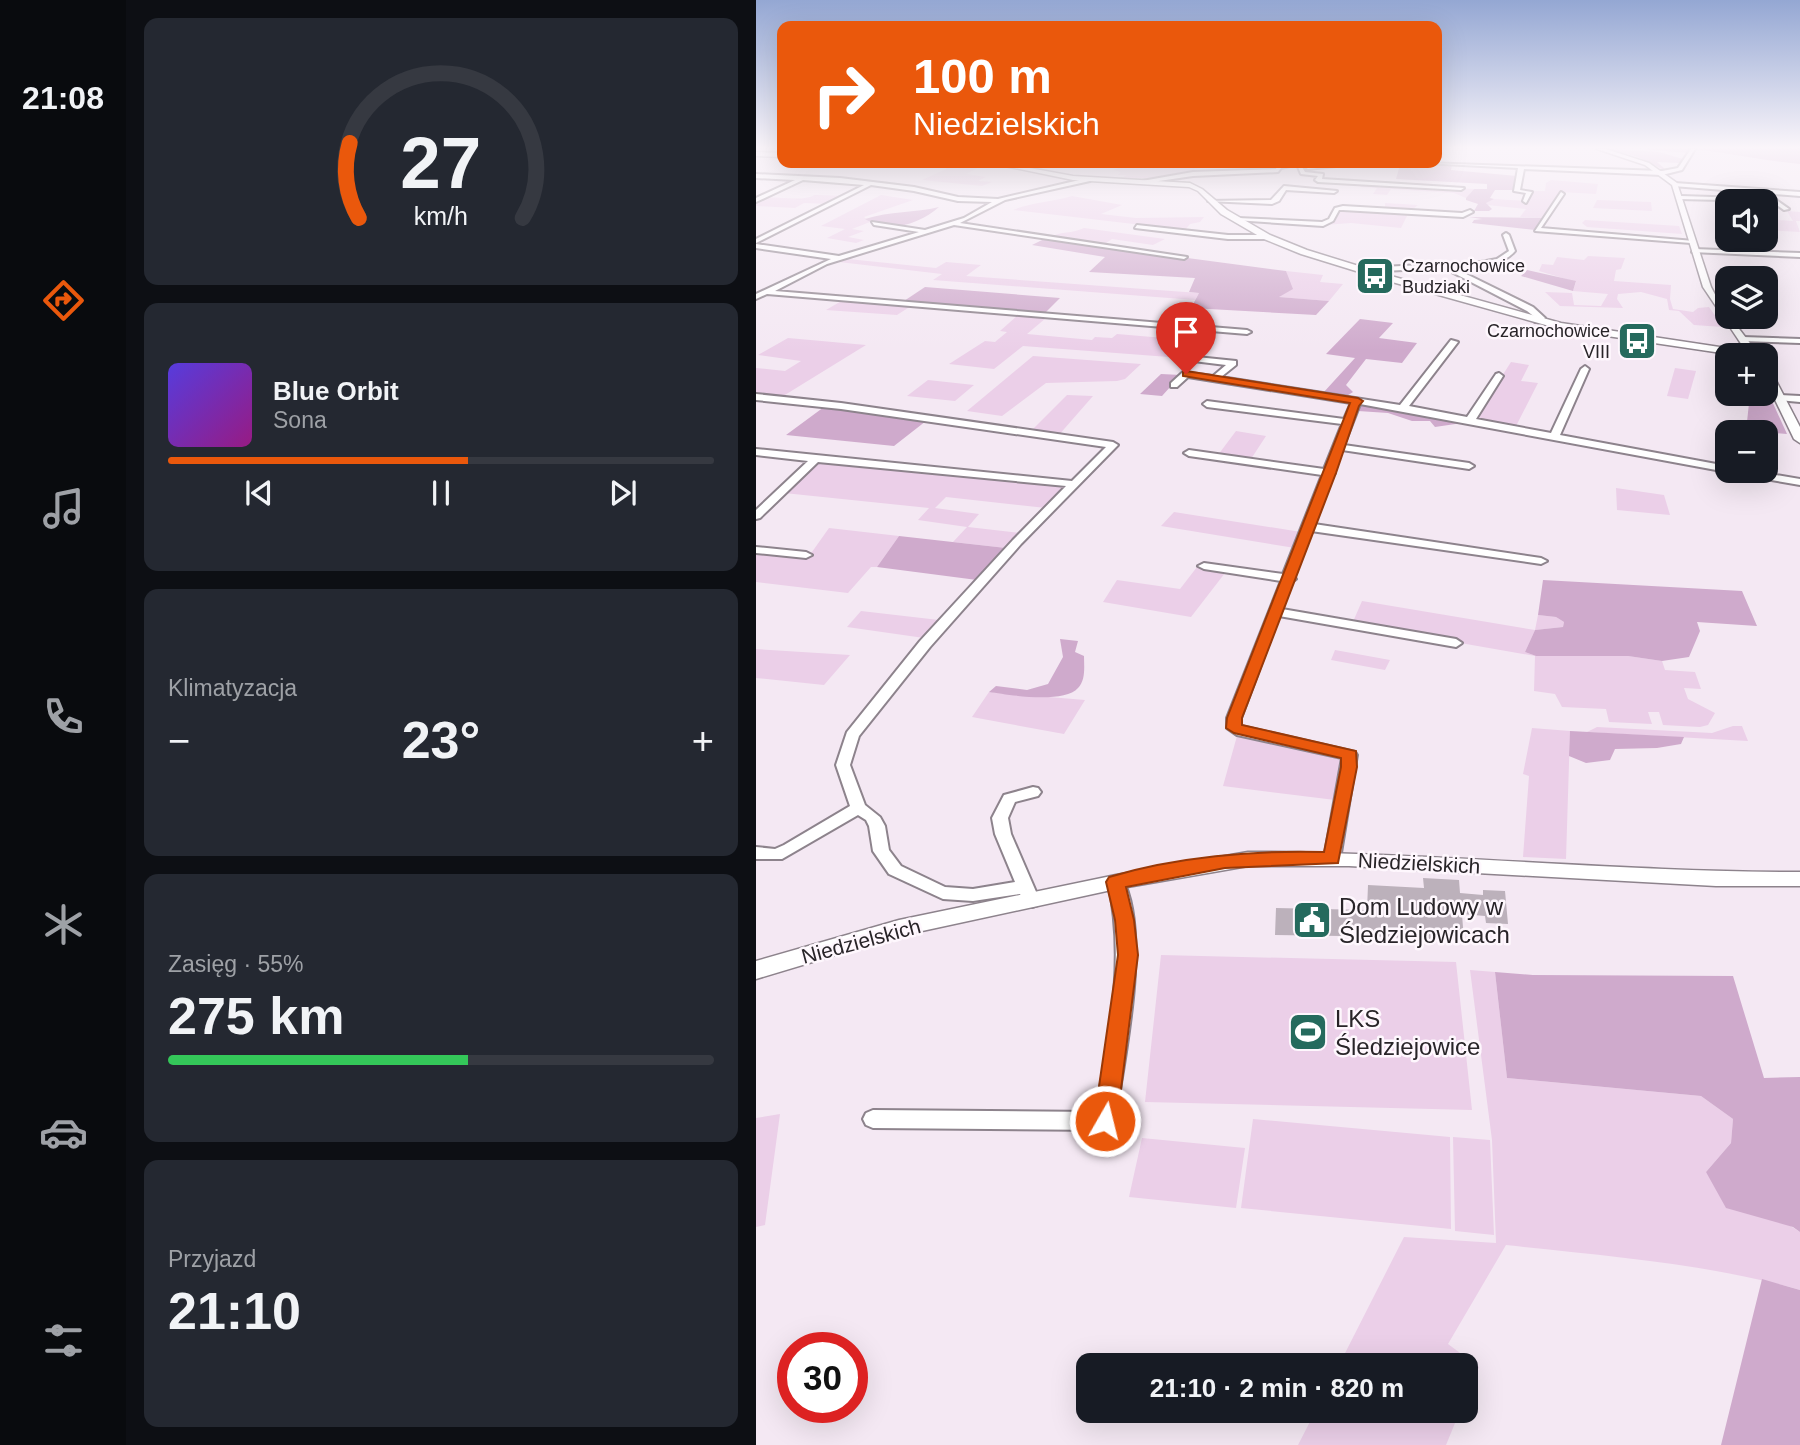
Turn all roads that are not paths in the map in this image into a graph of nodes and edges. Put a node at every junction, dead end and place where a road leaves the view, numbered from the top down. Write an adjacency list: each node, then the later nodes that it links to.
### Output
1 (807, 216): 14 (street)
2 (966, 216): 9 (street)
3 (1233, 216): 7 (street)
4 (1333, 216): 7 (street)
5 (1546, 216): 15 (street)
6 (1686, 216): 15 (street)
7 (1238, 220): 13 (street)
8 (874, 223): 11 (street)
9 (952, 223): 11 (street); 17 (street)
10 (1137, 227): 13 (street)
11 (926, 231): 18 (street)
12 (1506, 235): 19 (street)
13 (1268, 237): 20 (street)
14 (756, 243): 18 (street)
15 (1693, 246): 16 (street); 25 (street)
16 (1800, 255)
17 (1184, 257)
18 (839, 258): 21 (street)
19 (1445, 266): 20 (street); 23 (street)
20 (1362, 270): 23 (street)
21 (766, 292): 22 (street); 24 (street)
22 (756, 297)
23 (1538, 320): 29 (street)
24 (1247, 332)
25 (1743, 339): 26 (street); 28 (street)
26 (1800, 341)
27 (1454, 342): 41 (street)
28 (1746, 343)
29 (1715, 349)
30 (1177, 357): 33 (street)
31 (1585, 369): 44 (street)
32 (1499, 376): 43 (street)
33 (1216, 377): 34 (street); 39 (street)
34 (1174, 385)
35 (1778, 394): 37 (street)
36 (756, 397): 55 (street)
37 (1780, 398): 38 (street); 45 (street)
38 (1800, 399)
39 (1358, 401): 41 (street); 42 (street)
40 (1207, 404): 42 (street)
41 (1402, 409): 43 (street)
42 (1348, 422): 46 (street)
43 (1469, 422): 44 (street)
44 (1554, 438): 51 (street)
45 (1800, 439)
46 (1339, 447): 50 (street); 52 (street)
47 (756, 452): 49 (street)
48 (1189, 453): 52 (street)
49 (816, 459): 55 (street); 56 (street)
50 (1469, 466)
51 (1715, 467)
52 (1330, 473): 57 (street)
53 (1778, 478): 54 (street)
54 (1800, 482)
55 (1074, 484): 66 (street)
56 (756, 516)
57 (1309, 527): 60 (street); 62 (street)
58 (756, 550): 59 (street)
59 (806, 555)
60 (1541, 561)
61 (1204, 566): 62 (street)
62 (1290, 579): 63 (street)
63 (1277, 612): 64 (street); 68 (street)
64 (1456, 643)
65 (1033, 792): 71 (street)
66 (858, 808): 67 (street); 71 (street)
67 (756, 853)
68 (1332, 859): 69 (street, Niedzielskich); 70 (street, Niedzielskich)
69 (1800, 879)
70 (1116, 882): 71 (street, Niedzielskich); 73 (street)
71 (1028, 894): 72 (street, Niedzielskich)
72 (756, 970)
73 (873, 1119)

